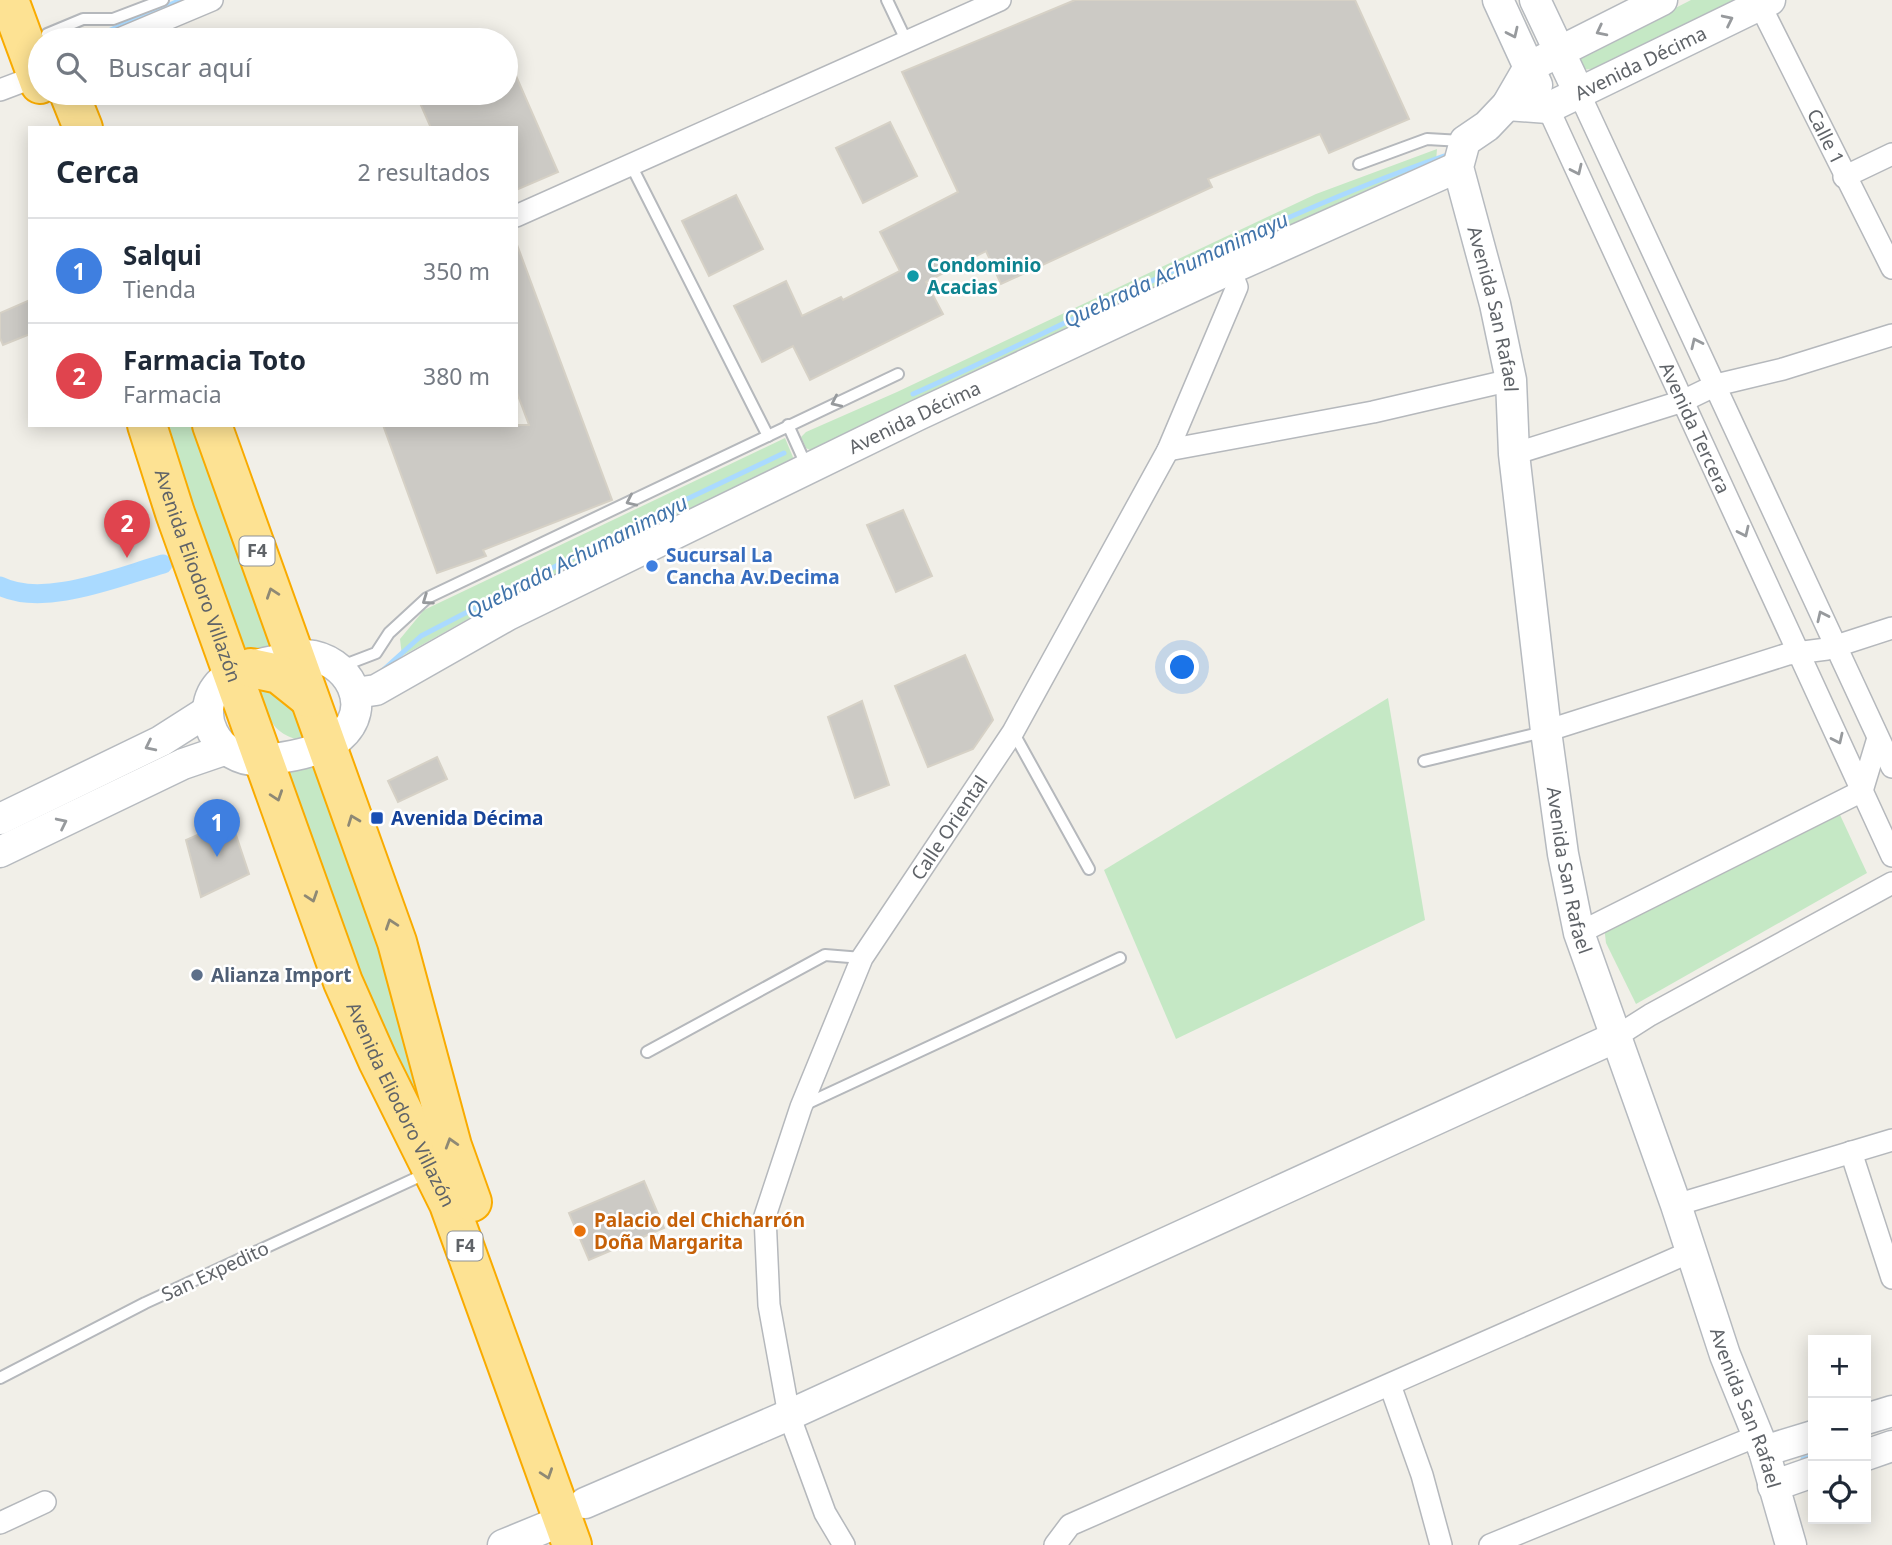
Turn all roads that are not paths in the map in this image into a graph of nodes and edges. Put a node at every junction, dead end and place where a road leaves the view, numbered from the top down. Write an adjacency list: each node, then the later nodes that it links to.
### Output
1 (9, 0): 13 (highway)
2 (163, 0): 10 (lane)
3 (212, 0): 11 (street)
4 (887, 0): 12 (lane)
5 (1000, 0): 12 (street)
6 (1498, 0): 15 (street, Avenida Tercera, one-way to 15)
7 (1535, 0): 14 (street, Avenida Tercera)
8 (1662, 0): 14 (street, one-way to 14)
9 (1765, 2): 18 (street, Avenida Décima, one-way to 9); 29 (street, Calle 1)
10 (44, 25)
11 (146, 28)
12 (906, 40): 28 (street)
13 (28, 42)
14 (1559, 51): 15 (street); 18 (street, Avenida Tercera)
15 (1529, 67): 21 (street, Avenida Décima); 22 (street, Avenida Tercera)
16 (28, 88): 17 (street)
17 (0, 90)
18 (1579, 93): 22 (street, Avenida Décima); 36 (street, Avenida Tercera, one-way to 18)
19 (52, 105): 23 (highway)
20 (64, 105): 24 (highway)
21 (1507, 105): 22 (street); 26 (street, Avenida Décima)
22 (1548, 108): 37 (street, Avenida Tercera, one-way to 37)
23 (57, 126)
24 (81, 126)
25 (1892, 153): 29 (street)
26 (1461, 154): 27 (lane); 32 (street, Avenida Décima); 35 (street, Avenida San Rafael)
27 (1359, 164)
28 (631, 165): 30 (street); 41 (lane)
29 (1844, 177): 31 (street, Calle 1)
30 (518, 215)
31 (1892, 268)
32 (1230, 269): 42 (street, Calle Oriental); 44 (street, Avenida Décima)
33 (1892, 335): 36 (street)
34 (898, 374): 38 (lane, one-way to 38)
35 (1511, 380): 42 (street); 43 (street, Avenida San Rafael)
36 (1716, 385): 37 (street); 46 (street, Avenida Tercera, one-way to 36)
37 (1683, 401): 43 (street); 47 (street, Avenida Tercera, one-way to 47)
38 (788, 425): 41 (lane); 44 (lane)
39 (148, 427): 50 (highway, Avenida Eliodoro Villazón / F4)
40 (213, 427): 48 (highway, Avenida Eliodoro Villazón / F4, one-way to 40)
41 (768, 436): 49 (lane, one-way to 49)
42 (1168, 450): 56 (street, Calle Oriental)
43 (1514, 454): 55 (street, Avenida San Rafael)
44 (808, 469): 51 (street, Avenida Décima)
45 (1892, 628): 46 (street)
46 (1836, 646): 47 (street); 57 (street, Avenida Tercera)
47 (1799, 653): 55 (street); 63 (street, Avenida Tercera, one-way to 63)
48 (295, 657): 49 (street); 50 (street); 52 (highway, Avenida Eliodoro Villazón / F4)
49 (340, 667): 51 (street)
50 (242, 670): 52 (highway); 53 (street); 54 (highway, Avenida Eliodoro Villazón / F4)
51 (355, 693): 58 (street)
52 (309, 698): 58 (highway, Avenida Eliodoro Villazón / F4)
53 (208, 710): 59 (street); 64 (street, one-way to 64)
54 (250, 717): 58 (highway); 60 (highway, Avenida Eliodoro Villazón / F4)
55 (1546, 731): 61 (lane); 69 (street, Avenida San Rafael)
56 (1013, 732): 67 (lane); 70 (street, Calle Oriental)
57 (1878, 738): 62 (street, Avenida Tercera); 63 (street)
58 (317, 748): 60 (street); 94 (highway, Avenida Eliodoro Villazón / F4, one-way to 58)
59 (224, 750): 60 (street); 65 (street, one-way to 59)
60 (265, 760): 77 (highway, Avenida Eliodoro Villazón / F4, one-way to 77)
61 (1424, 761)
62 (1892, 767)
63 (1862, 791): 66 (street, Avenida Tercera); 69 (street)
64 (0, 819)
65 (0, 852)
66 (1892, 856)
67 (1089, 869)
68 (1892, 883): 72 (street)
69 (1579, 933): 72 (street, Avenida San Rafael)
70 (862, 958): 73 (lane); 74 (street, Calle Oriental)
71 (1120, 958): 74 (lane)
72 (1614, 1038): 78 (street, Avenida San Rafael); 84 (street)
73 (647, 1052)
74 (802, 1107): 84 (street, Calle Oriental)
75 (1892, 1140): 76 (street)
76 (1851, 1152): 78 (street); 80 (street)
77 (433, 1170): 81 (lane, San Expedito); 94 (highway, Avenida Eliodoro Villazón / F4, one-way to 94)
78 (1676, 1205): 79 (street, Avenida San Rafael)
79 (1690, 1252): 82 (street); 87 (street, Avenida San Rafael)
80 (1892, 1278)
81 (0, 1378)
82 (1390, 1385): 98 (street); 99 (street)
83 (1892, 1411): 85 (street)
84 (789, 1415): 94 (street); 97 (street, Calle Oriental)
85 (1871, 1417)
86 (1808, 1437): 87 (street)
87 (1761, 1443): 91 (street, Avenida San Rafael); 100 (street)
88 (1892, 1446): 89 (street)
89 (1871, 1453)
90 (1808, 1474): 91 (street)
91 (1773, 1486): 101 (street, Avenida San Rafael)
92 (45, 1502): 93 (street)
93 (0, 1523)
94 (574, 1523): 95 (street); 96 (highway, Avenida Eliodoro Villazón / F4)
95 (503, 1545)
96 (600, 1545)
97 (844, 1545)
98 (1055, 1545)
99 (1441, 1545)
100 (1489, 1545)
101 (1791, 1545)

